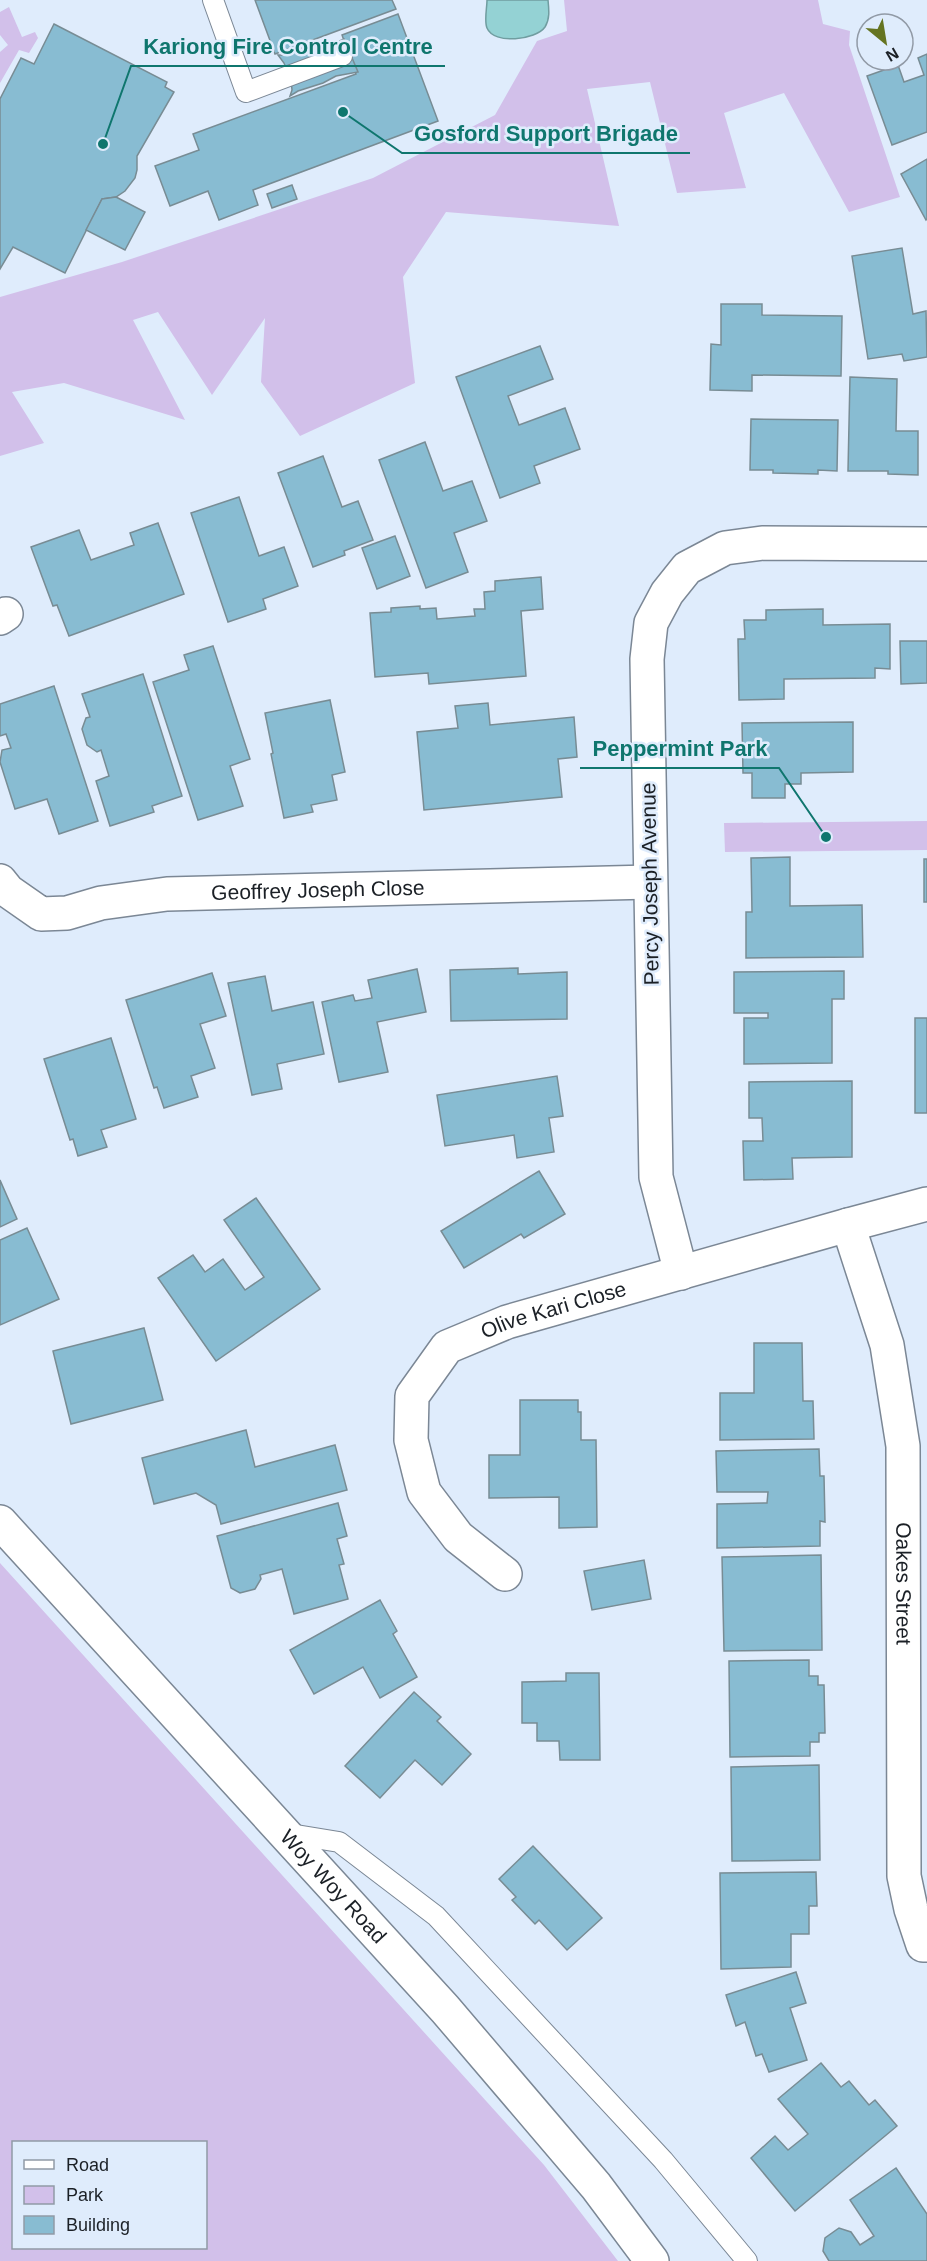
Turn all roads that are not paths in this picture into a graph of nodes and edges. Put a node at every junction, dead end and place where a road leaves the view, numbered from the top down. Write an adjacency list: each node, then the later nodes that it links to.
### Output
1 (213, 0): 2 (lane)
2 (342, 56)
3 (927, 544): 5 (street, Percy Joseph Avenue)
4 (0, 881): 5 (street, Geoffrey Joseph Close)
5 (650, 882): 8 (street, Percy Joseph Avenue)
6 (927, 1204): 7 (street, Olive Kari Close)
7 (848, 1225): 8 (street, Olive Kari Close); 12 (street, Oakes Street)
8 (681, 1273): 10 (street, Olive Kari Close)
9 (0, 1522): 11 (street, Woy Woy Road)
10 (505, 1574)
11 (284, 1833): 13 (street, Woy Woy Road); 14 (lane)
12 (927, 1945)
13 (652, 2261)
14 (747, 2261)

